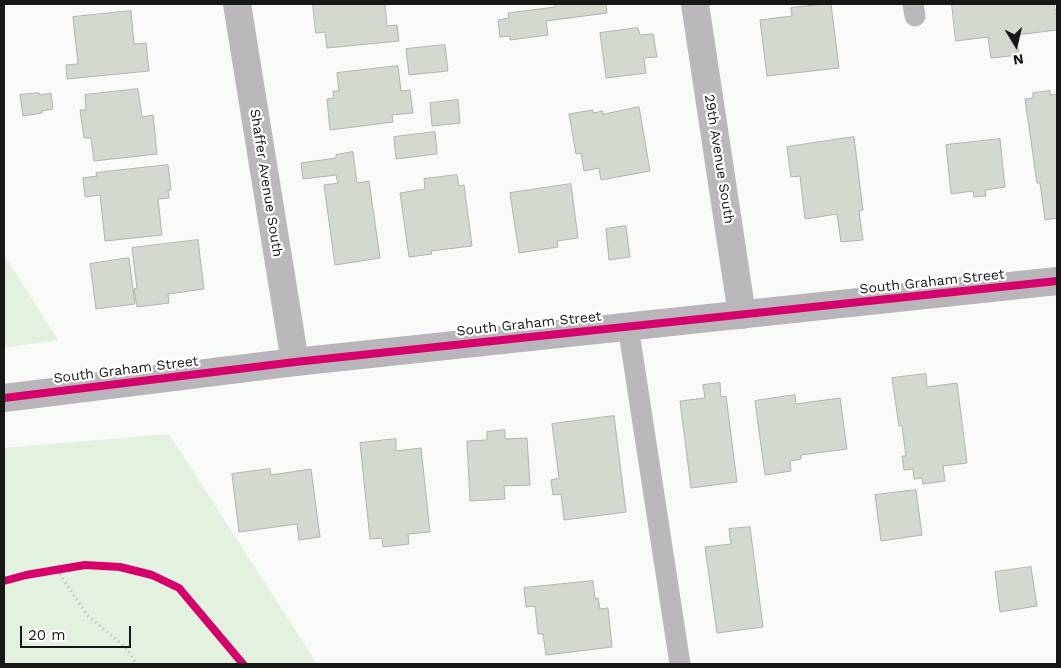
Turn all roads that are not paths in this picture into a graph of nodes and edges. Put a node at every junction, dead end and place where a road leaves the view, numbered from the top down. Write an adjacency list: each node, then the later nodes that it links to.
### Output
1 (237, 4): 6 (street, Shaffer Avenue South)
2 (695, 4): 4 (street, 29th Avenue South)
3 (1057, 281): 4 (street, South Graham Street)
4 (742, 315): 5 (street, South Graham Street)
5 (628, 326): 6 (street, South Graham Street); 8 (lane)
6 (295, 362): 7 (street, South Graham Street)
7 (4, 398)
8 (680, 664)

